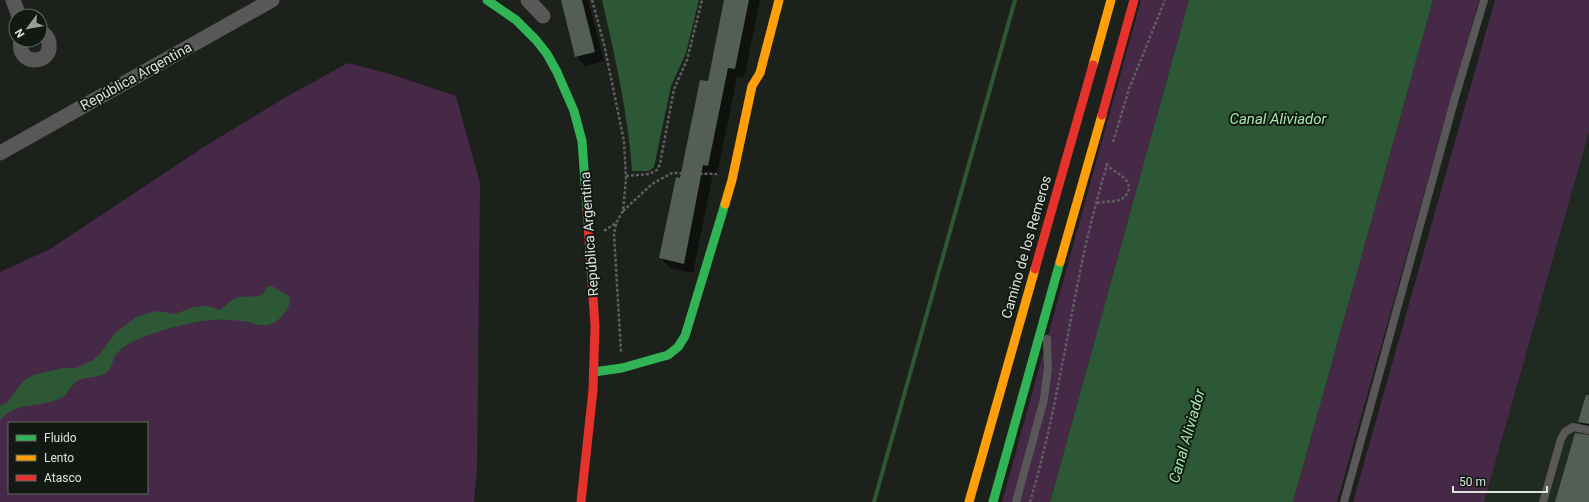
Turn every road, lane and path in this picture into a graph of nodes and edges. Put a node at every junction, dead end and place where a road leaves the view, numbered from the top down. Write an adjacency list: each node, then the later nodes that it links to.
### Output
1 (272, 0): 15 (street, República Argentina)
2 (487, 0): 23 (main road, República Argentina)
3 (528, 0): 11 (street)
4 (592, 0): 19 (path)
5 (702, 0): 19 (path)
6 (779, 0): 18 (main road)
7 (1111, 0): 29 (main road, Camino de los Remeros)
8 (1164, 0): 14 (path)
9 (1484, 0): 33 (lane)
10 (1137, 3): 24 (main road)
11 (543, 16)
12 (48, 40): 13 (street)
13 (20, 48)
14 (1111, 147)
15 (0, 153)
16 (1108, 159): 17 (path)
17 (1106, 165): 20 (path); 20 (path)
18 (733, 174): 21 (path); 25 (main road)
19 (626, 176): 21 (path)
20 (1097, 203): 32 (path)
21 (623, 211): 22 (path)
22 (616, 223): 23 (path); 25 (path)
23 (589, 237): 26 (main road, República Argentina)
24 (1046, 312): 30 (main road); 31 (lane)
25 (622, 368): 26 (main road)
26 (594, 372): 28 (main road, República Argentina)
27 (1589, 430): 34 (lane)
28 (581, 502)
29 (969, 502)
30 (993, 502)
31 (1016, 502)
32 (1030, 502)
33 (1344, 502)
34 (1543, 502)

